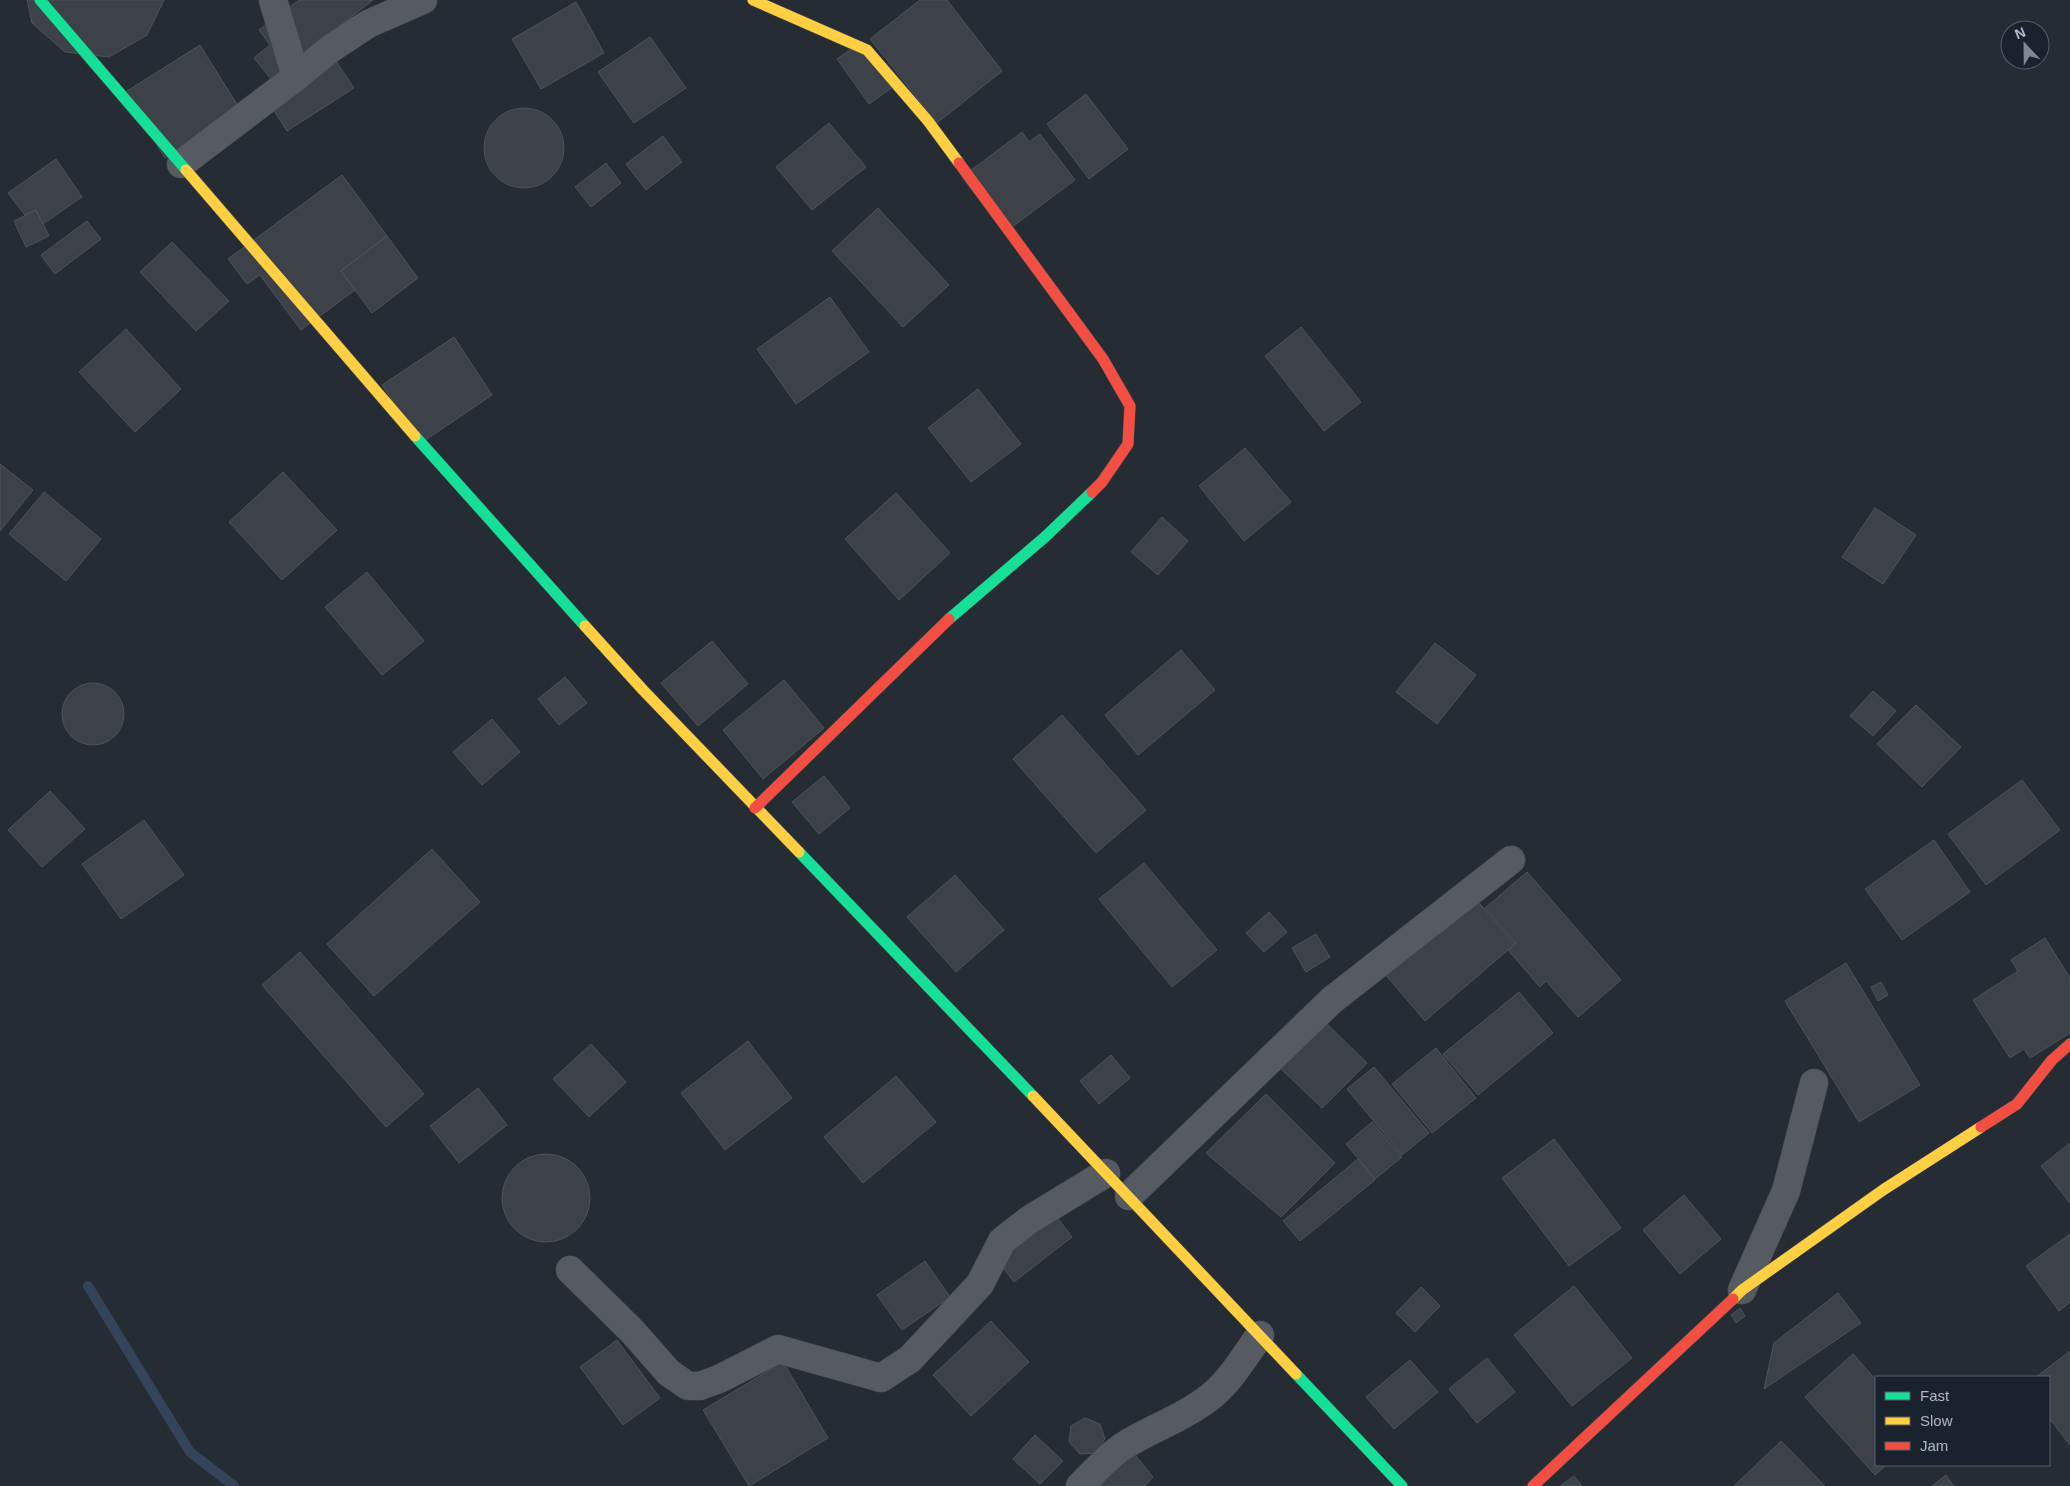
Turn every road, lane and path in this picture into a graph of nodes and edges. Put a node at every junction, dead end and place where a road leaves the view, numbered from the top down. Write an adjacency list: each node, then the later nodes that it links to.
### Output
1 (40, 0): 6 (street)
2 (273, 0): 5 (street)
3 (423, 0): 5 (street)
4 (753, 0): 7 (street)
5 (296, 77): 6 (street)
6 (181, 164): 7 (street)
7 (756, 808): 11 (street)
8 (1511, 860): 12 (street)
9 (2070, 1044): 14 (street)
10 (1814, 1083): 14 (street)
11 (1106, 1173): 12 (street); 13 (street)
12 (1129, 1196): 15 (street)
13 (570, 1270)
14 (1742, 1290): 18 (street)
15 (1260, 1335): 16 (street); 17 (street)
16 (1080, 1486)
17 (1402, 1486)
18 (1533, 1486)

